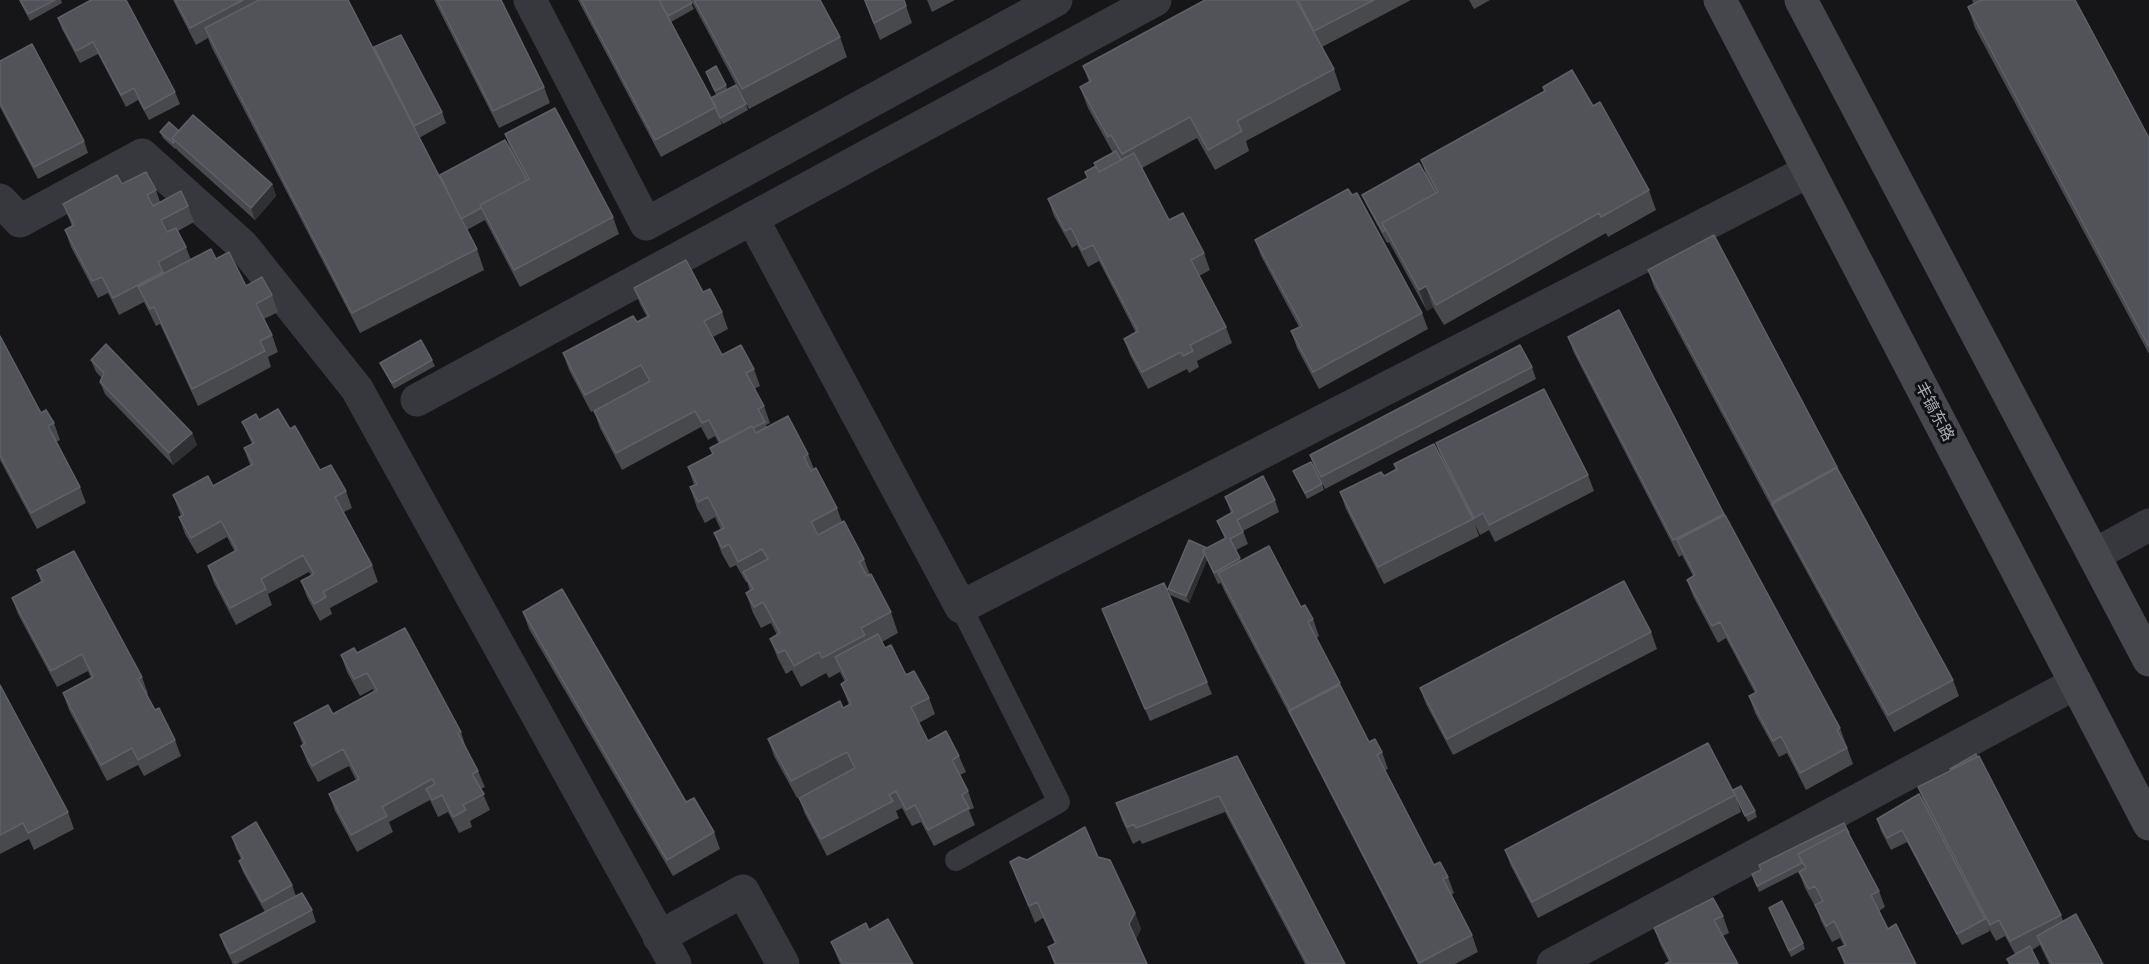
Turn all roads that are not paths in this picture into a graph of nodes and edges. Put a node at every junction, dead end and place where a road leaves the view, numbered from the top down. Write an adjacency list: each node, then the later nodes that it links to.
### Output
1 (530, 0): 2 (street)
2 (1056, 0)
3 (1155, 0): 8 (street)
4 (1720, 0): 6 (main road, 丰镐东路)
5 (1801, 0): 11 (main road)
6 (1809, 171): 12 (street); 14 (main road, 丰镐东路)
7 (0, 200): 17 (street)
8 (753, 218): 9 (street); 12 (street)
9 (417, 400)
10 (2149, 525): 11 (street)
11 (2094, 555): 13 (main road)
12 (961, 607): 16 (lane)
13 (2149, 660)
14 (2076, 683): 15 (main road, 丰镐东路); 19 (street)
15 (2149, 824)
16 (956, 860)
17 (667, 950): 18 (street)
18 (783, 964)
19 (1553, 964)

